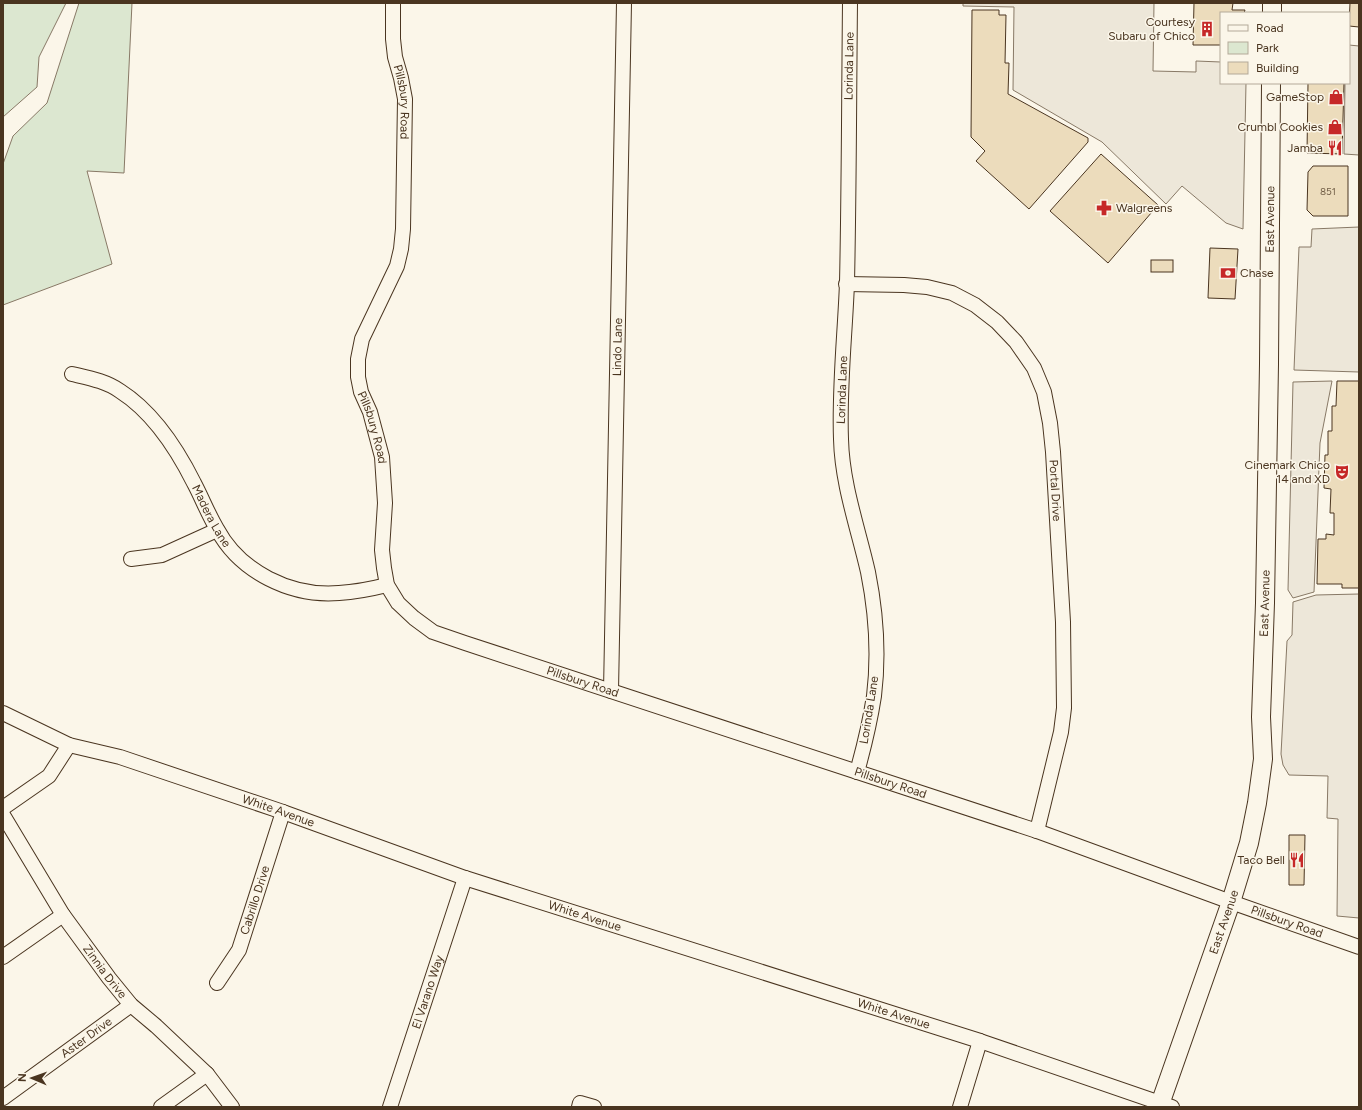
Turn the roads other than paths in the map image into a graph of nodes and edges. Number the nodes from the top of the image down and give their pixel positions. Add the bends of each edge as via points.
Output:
1 (393, 3) edge
2 (624, 3) edge
3 (850, 3) edge
4 (1271, 84) edge
5 (846, 284) junction
6 (72, 374) dead end
7 (217, 530) junction
8 (131, 558) dead end
9 (387, 585) junction
10 (611, 691) junction
11 (3, 713) edge
12 (69, 745) junction
13 (857, 772) junction
14 (3, 808) edge
15 (283, 812) junction
16 (3, 815) edge
17 (1037, 831) junction
18 (466, 878) junction
19 (1231, 902) junction
20 (63, 915) junction
21 (1359, 946) edge
22 (3, 957) edge
23 (217, 983) dead end
24 (131, 1005) junction
25 (980, 1041) junction
26 (207, 1074) junction
27 (3, 1098) edge
28 (1164, 1106) edge
29 (161, 1107) edge
30 (232, 1107) edge
31 (390, 1107) edge
32 (579, 1107) edge
33 (594, 1107) edge
34 (960, 1107) edge

1 - 9 street, Pillsbury Road via 395,57 405,99 403,236 397,266 362,339 358,365 361,392 370,412 382,457 385,503 382,550
2 - 10 street, Lindo Lane
3 - 5 street, Lorinda Lane
4 - 19 main road, East Avenue via 1269,364 1261,717 1263,760 1249,844
5 - 13 street, Lorinda Lane via 841,407 843,470 868,572 876,634 874,696
5 - 17 street, Portal Drive via 927,287 952,293 975,305 997,322 1016,342 1034,368 1044,392 1054,460 1063,622 1064,708 1061,732
6 - 7 street, Madera Lane via 97,380 120,391 139,406 184,464
7 - 8 street via 162,555
7 - 9 street, Madera Lane via 231,549 248,565 268,579 292,588 338,594
9 - 10 street, Pillsbury Road via 398,603 433,632
10 - 13 street, Pillsbury Road
11 - 12 street, White Avenue
12 - 14 street via 50,776
12 - 15 street, White Avenue via 120,757
13 - 17 street, Pillsbury Road
15 - 18 street, White Avenue
15 - 23 street, Cabrillo Drive via 238,950
16 - 20 street, Zinnia Drive
17 - 19 street, Pillsbury Road
18 - 25 street, White Avenue
18 - 31 street, El Varano Way
19 - 21 street, Pillsbury Road
19 - 28 main road, East Avenue
20 - 22 street
20 - 24 street, Zinnia Drive via 108,978
24 - 26 street, Zinnia Drive
24 - 27 street, Aster Drive
25 - 28 street, White Avenue
25 - 34 street
26 - 29 street
26 - 30 street, Zinnia Drive
32 - 33 street via 580,1102

